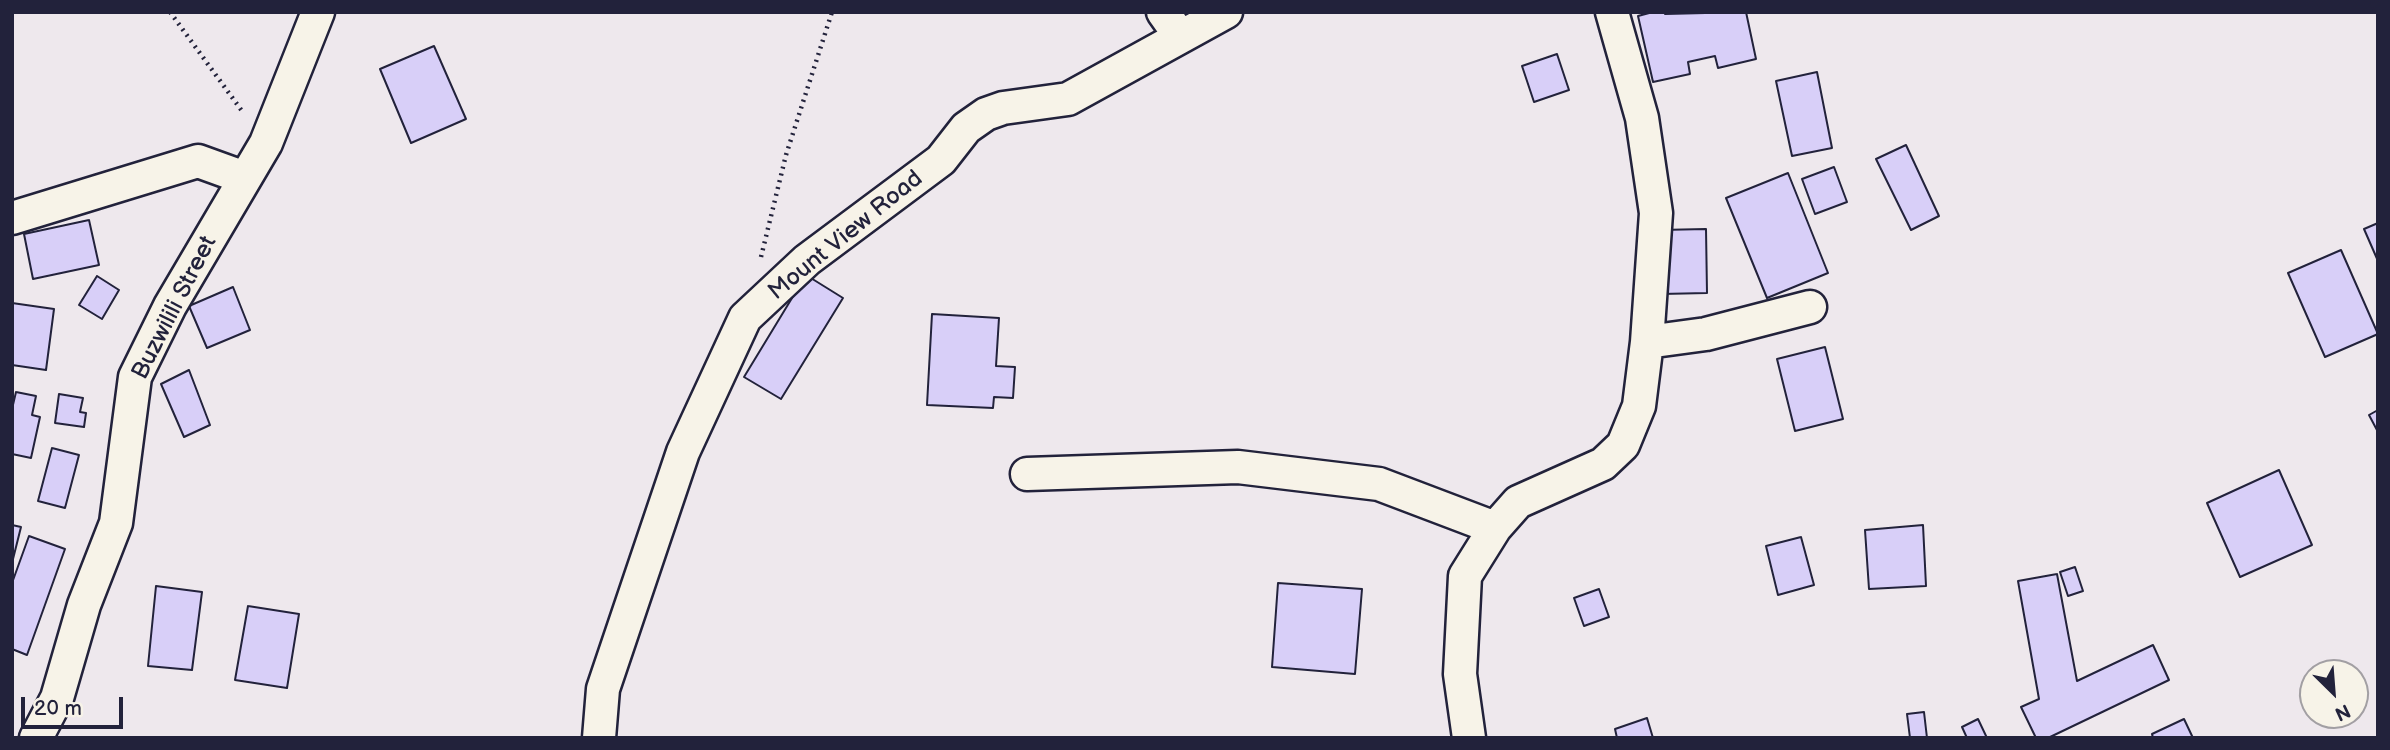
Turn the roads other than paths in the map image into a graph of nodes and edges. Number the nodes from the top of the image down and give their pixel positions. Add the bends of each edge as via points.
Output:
1 (318, 12) edge
2 (1226, 12) edge
3 (1612, 12) edge
4 (1171, 24) edge
5 (245, 178) junction
6 (12, 218) edge
7 (1810, 307) dead end
8 (1647, 342) junction
9 (1027, 474) dead end
10 (1495, 528) junction
11 (36, 738) edge
12 (600, 738) edge
13 (1469, 738) edge

1 - 5 street, Buzwilili Street via 265,143
2 - 4 street, Mount View Road
3 - 8 street via 1642,118 1657,213
4 - 12 street, Mount View Road via 1068,99 985,114 966,128 941,160 807,260 745,318 683,452 603,689
5 - 6 street via 198,161
5 - 11 street, Buzwilili Street via 170,306 135,377 116,523 84,605 57,698
7 - 8 street via 1706,334
8 - 10 street via 1639,406 1623,445 1603,464 1518,502
9 - 10 street via 1238,467 1379,484
10 - 13 street via 1465,576 1460,674

